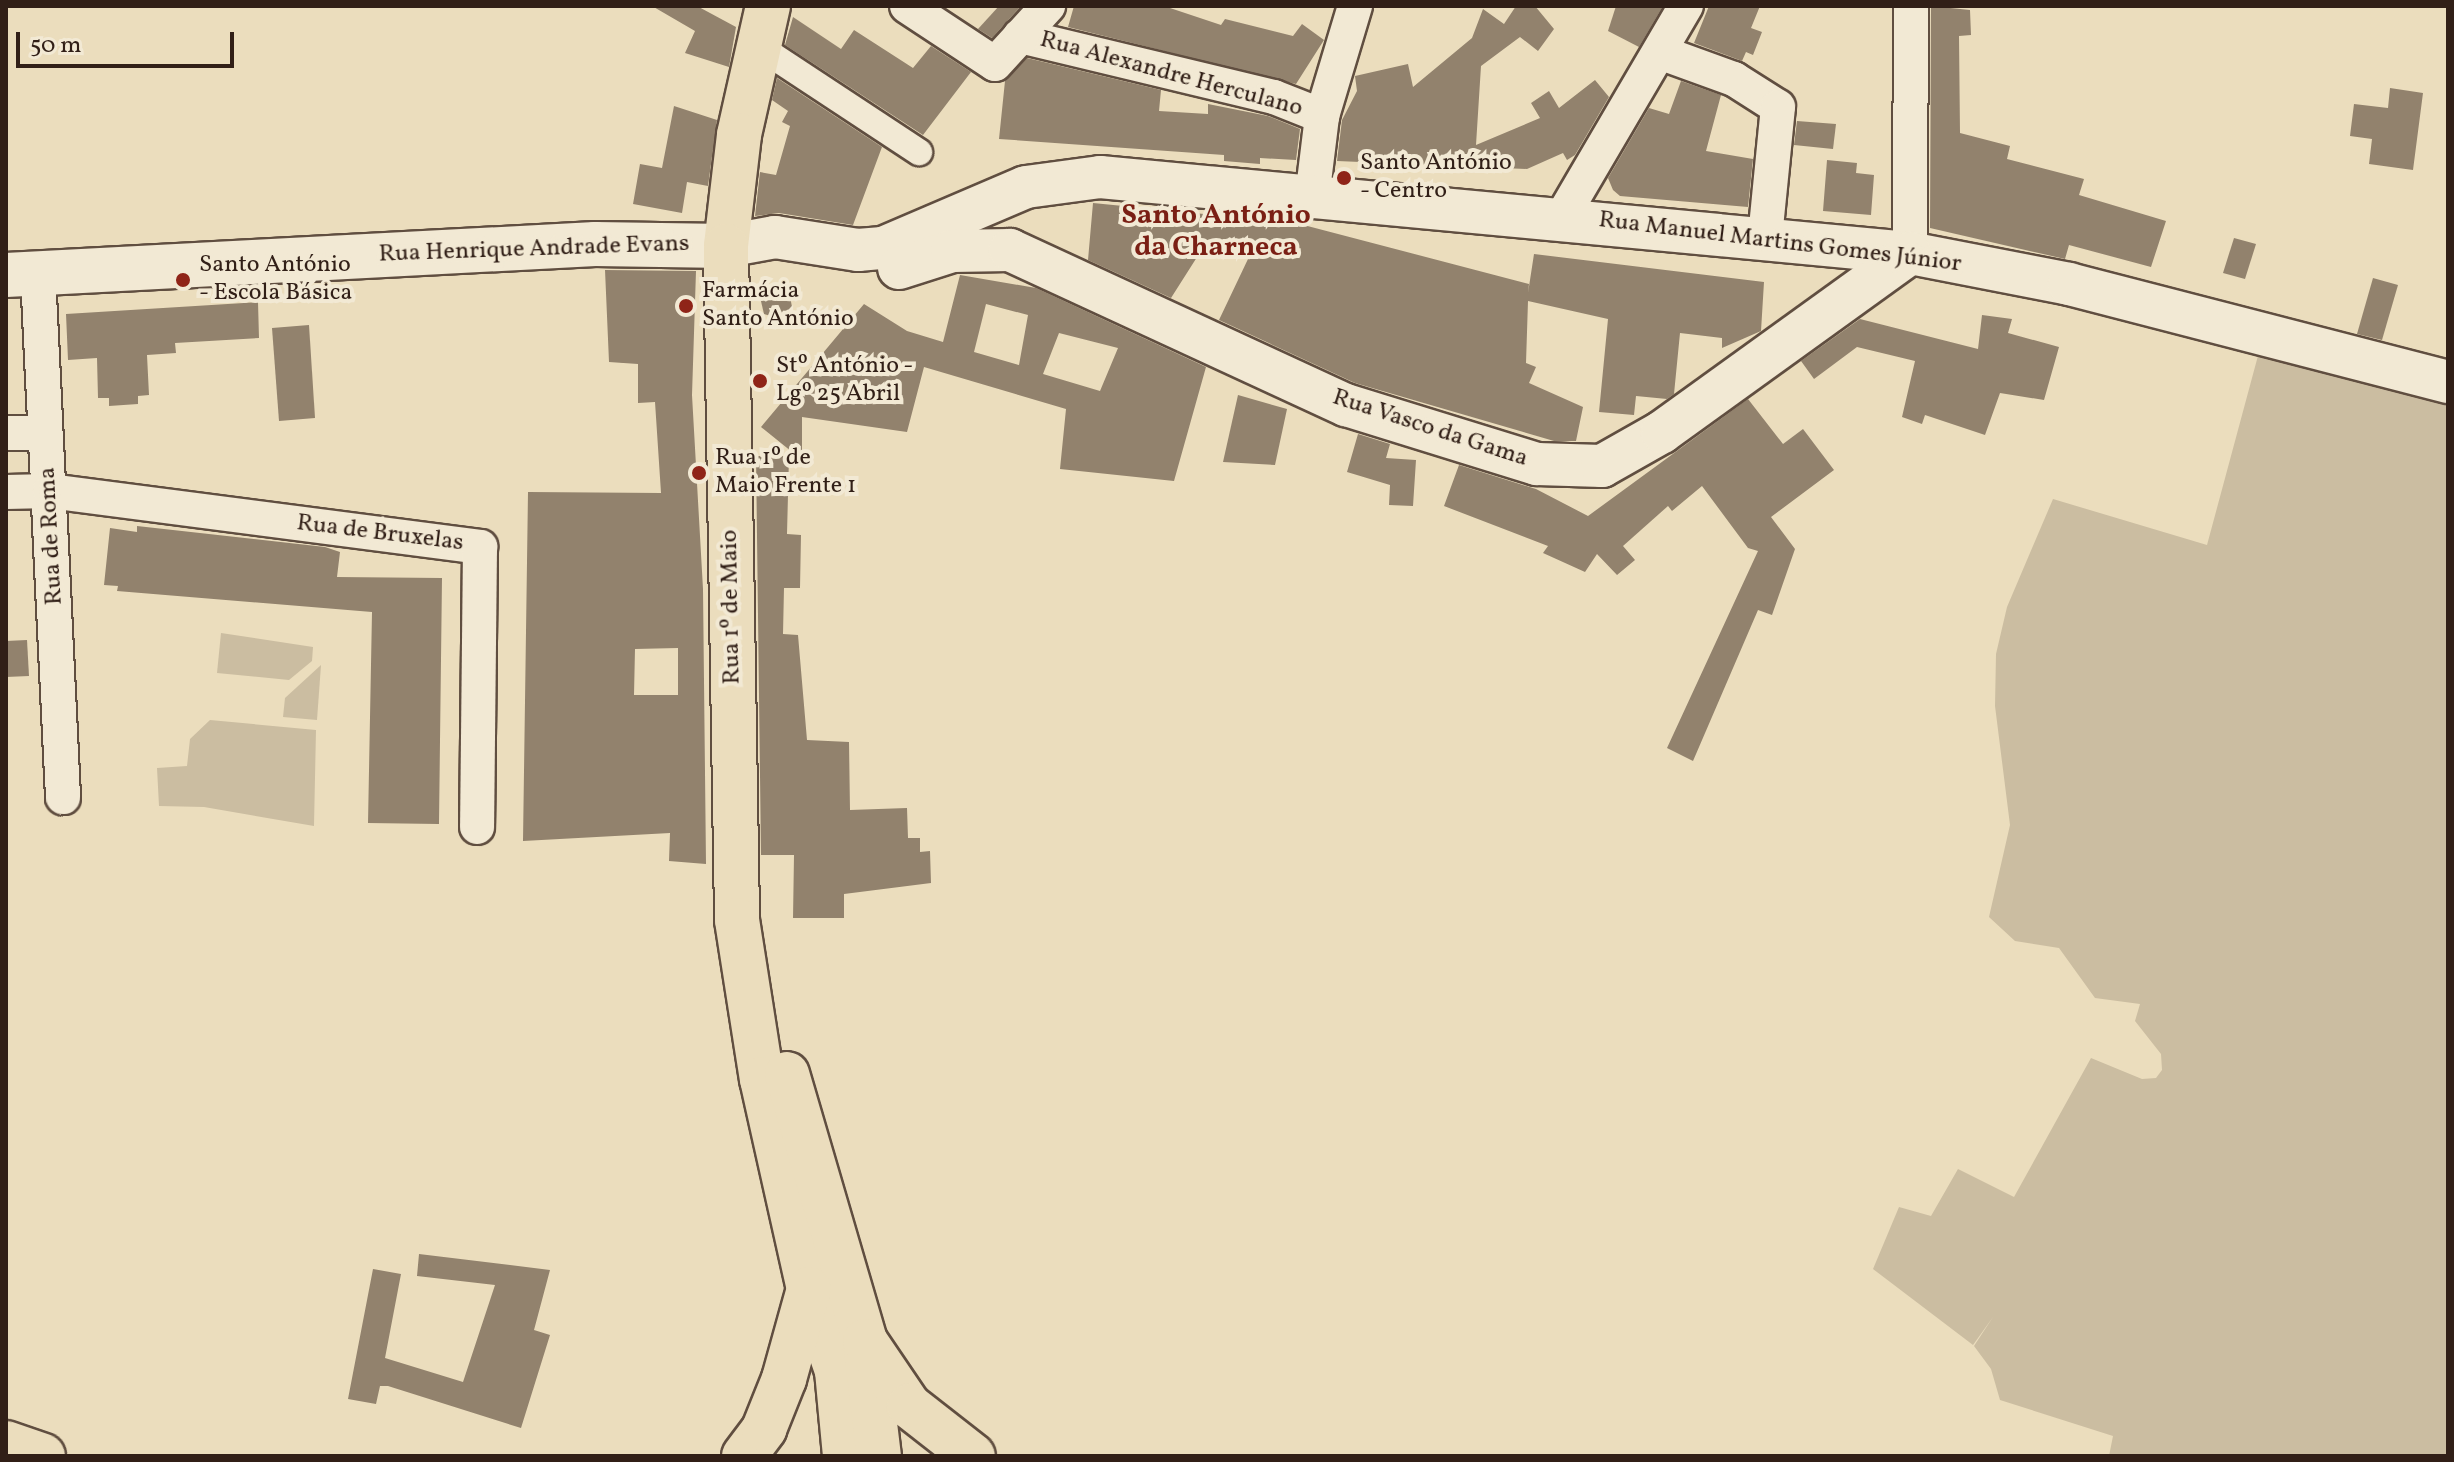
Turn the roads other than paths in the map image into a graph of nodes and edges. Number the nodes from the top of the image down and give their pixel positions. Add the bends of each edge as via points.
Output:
1 (907, 6) edge
2 (1048, 6) edge
3 (1355, 6) edge
4 (1686, 6) edge
5 (1911, 6) edge
6 (759, 19) edge
7 (1020, 36) junction
8 (1662, 53) junction
9 (1322, 116) junction
10 (919, 152) dead end
11 (1010, 194) junction
12 (1312, 198) junction
13 (1562, 217) junction
14 (1765, 238) junction
15 (726, 246) junction
16 (1010, 250) junction
17 (1910, 253) junction
18 (22, 275) edge
19 (2448, 382) edge
20 (6, 433) edge
21 (45, 433) junction
22 (50, 491) junction
23 (6, 492) edge
24 (63, 797) dead end
25 (477, 827) dead end
26 (737, 920) junction
27 (784, 1180) junction
28 (809, 1289) junction
29 (865, 1341) junction
30 (872, 1400) junction
31 (6, 1443) edge
32 (43, 1456) edge
33 (744, 1456) edge
34 (845, 1456) edge
35 (879, 1456) edge
36 (973, 1456) edge

1 - 7 street, Rua Alexandre Herculano via 995,64
2 - 7 street, Rua Alexandre Herculano
3 - 9 street
4 - 8 street
5 - 17 street
6 - 10 street
6 - 15 main road, Rua 1º de Maio
7 - 9 street, Rua Alexandre Herculano via 1274,97
8 - 13 street
8 - 14 street via 1734,79 1778,107
9 - 12 street
11 - 12 street, Rua Manuel Martins Gomes Júnior via 1065,177 1100,177
11 - 15 street, Rua Manuel Martins Gomes Júnior via 883,248 775,237
11 - 16 street via 996,226
12 - 13 street, Rua Manuel Martins Gomes Júnior
13 - 14 street, Rua Manuel Martins Gomes Júnior
14 - 17 street, Rua Manuel Martins Gomes Júnior
15 - 16 street via 771,262 855,274 881,273 952,251
15 - 18 main road, Rua Henrique Andrade Evans via 595,244
15 - 26 main road, Rua 1º de Maio
16 - 17 street, Rua Vasco da Gama via 1346,405 1537,464 1602,466 1662,432
17 - 19 street, Rua Manuel Martins Gomes Júnior via 2069,284
18 - 21 street, Rua de Roma
20 - 21 street
21 - 22 street, Rua de Roma
22 - 23 street
22 - 24 street, Rua de Roma
22 - 25 street, Rua de Bruxelas via 480,547
26 - 27 main road
26 - 29 main road
27 - 28 main road
27 - 30 street via 806,1199
28 - 33 main road via 784,1379 764,1429
28 - 34 main road via 837,1371
29 - 30 main road
29 - 36 main road via 909,1406
30 - 35 main road
31 - 32 main road

